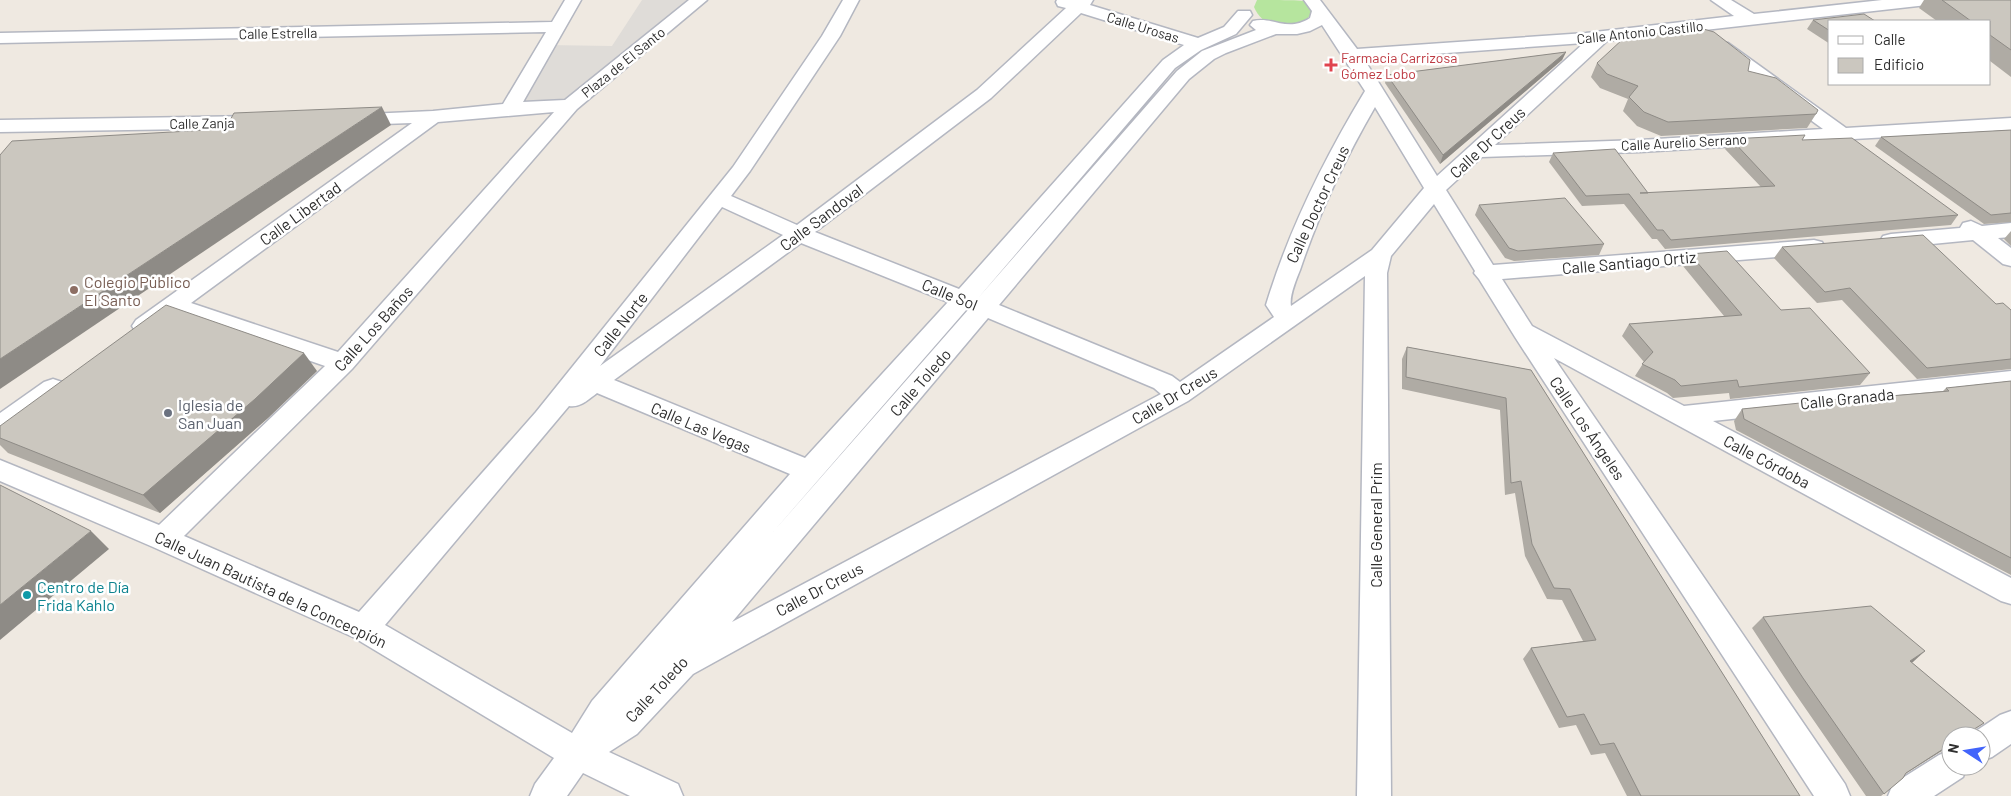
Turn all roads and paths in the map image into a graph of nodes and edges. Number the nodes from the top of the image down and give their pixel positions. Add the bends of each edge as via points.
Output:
1 (572, 0) edge
2 (699, 0) edge
3 (851, 0) edge
4 (1720, 0) edge
5 (1927, 0) edge
6 (1074, 2) edge
7 (1315, 3) edge
8 (1247, 7) edge
9 (1752, 20) junction
10 (1694, 26) junction
11 (556, 27) junction
12 (1283, 30) junction
13 (1602, 36) junction
14 (0, 38) edge
15 (1198, 44) junction
16 (1352, 55) junction
17 (1374, 92) junction
18 (570, 105) junction
19 (510, 109) junction
20 (433, 116) junction
21 (338, 120) edge
22 (281, 121) edge
23 (2011, 124) edge
24 (0, 126) edge
25 (1840, 133) junction
26 (1863, 149) edge
27 (1477, 151) junction
28 (1434, 190) junction
29 (719, 198) junction
30 (1955, 216) edge
31 (2011, 230) edge
32 (1978, 232) junction
33 (799, 234) junction
34 (1869, 242) edge
35 (1830, 246) edge
36 (1380, 255) junction
37 (2011, 259) edge
38 (1485, 273) junction
39 (974, 303) junction
40 (173, 305) junction
41 (1288, 320) junction
42 (1523, 330) junction
43 (126, 338) edge
44 (343, 363) junction
45 (71, 376) edge
46 (2011, 380) edge
47 (594, 382) junction
48 (1179, 395) junction
49 (1683, 415) junction
50 (545, 419) junction
51 (0, 426) edge
52 (0, 470) edge
53 (809, 471) junction
54 (163, 539) junction
55 (2011, 592) edge
56 (364, 628) junction
57 (682, 664) junction
58 (2011, 726) edge
59 (1991, 739) edge
60 (577, 754) junction
61 (1941, 773) edge
62 (547, 796) edge
63 (666, 796) edge
64 (1374, 796) edge
65 (1833, 796) edge
66 (1905, 796) edge

1 - 11 street
2 - 18 street, Plaza de El Santo
3 - 29 street, Calle Norte via 831,36
4 - 9 street
5 - 9 street, Calle Antonio Castillo
6 - 15 street, Calle Urosas
6 - 33 street, Calle Sandoval via 984,94
7 - 12 street, Calle Toledo via 1318,20
7 - 16 street, Calle Los Ángeles
8 - 12 street via 1257,24
8 - 15 street, Calle Toledo via 1239,25 1230,32
9 - 10 street, Calle Antonio Castillo
10 - 13 street, Calle Antonio Castillo
10 - 25 street
11 - 14 street, Calle Estrella
11 - 19 street
12 - 16 street via 1327,41
12 - 39 street, Calle Toledo via 1220,49 1183,75
13 - 16 street, Calle Antonio Castillo
13 - 27 street, Calle Dr Creus
15 - 39 street, Calle Toledo via 1169,64
16 - 17 street, Calle Los Ángeles
17 - 28 street, Calle Los Ángeles
17 - 41 street, Calle Doctor Creus via 1331,172 1287,271 1278,305
18 - 19 street, Plaza de El Santo
18 - 44 street, Calle Los Baños
19 - 20 street
20 - 21 street
20 - 40 street, Calle Libertad
22 - 24 street, Calle Zanja
23 - 25 street, Calle Aurelio Serrano
25 - 26 street
25 - 27 street, Calle Aurelio Serrano via 1640,146
27 - 28 street, Calle Dr Creus
28 - 36 street, Calle Dr Creus
28 - 38 street, Calle Los Ángeles
29 - 33 street, Calle Sol
29 - 50 street, Calle Norte
30 - 32 street
31 - 32 street
32 - 34 street
32 - 37 street
33 - 39 street, Calle Sol
33 - 47 street, Calle Sandoval
35 - 38 street, Calle Santiago Ortiz
36 - 41 street, Calle Dr Creus
36 - 64 street, Calle General Prim via 1376,273 1375,338
38 - 42 street, Calle Los Ángeles
39 - 48 street, Calle Sol via 1163,382
39 - 53 street, Calle Toledo
39 - 57 street, Calle Toledo
40 - 43 street, Calle Libertad
40 - 44 street
41 - 48 street, Calle Dr Creus
42 - 49 street, Calle Córdoba
42 - 65 street, Calle Los Ángeles
44 - 54 street, Calle Los Baños
45 - 51 street
46 - 49 street, Calle Granada
47 - 50 street, Calle Sandoval
47 - 53 street, Calle Las Vegas
48 - 57 street, Calle Dr Creus
49 - 55 street, Calle Córdoba
50 - 56 street, Calle Norte
52 - 54 street, Calle Juan Bautista de la Concecpión
53 - 60 street, Calle Toledo via 603,711
54 - 56 street, Calle Juan Bautista de la Concecpión
56 - 60 street, Calle Juan Bautista de la Concecpión
57 - 60 street, Calle Toledo via 626,723
58 - 59 street
60 - 62 street, Calle Toledo
60 - 63 street, Calle Juan Bautista de la Concecpión
61 - 66 street

